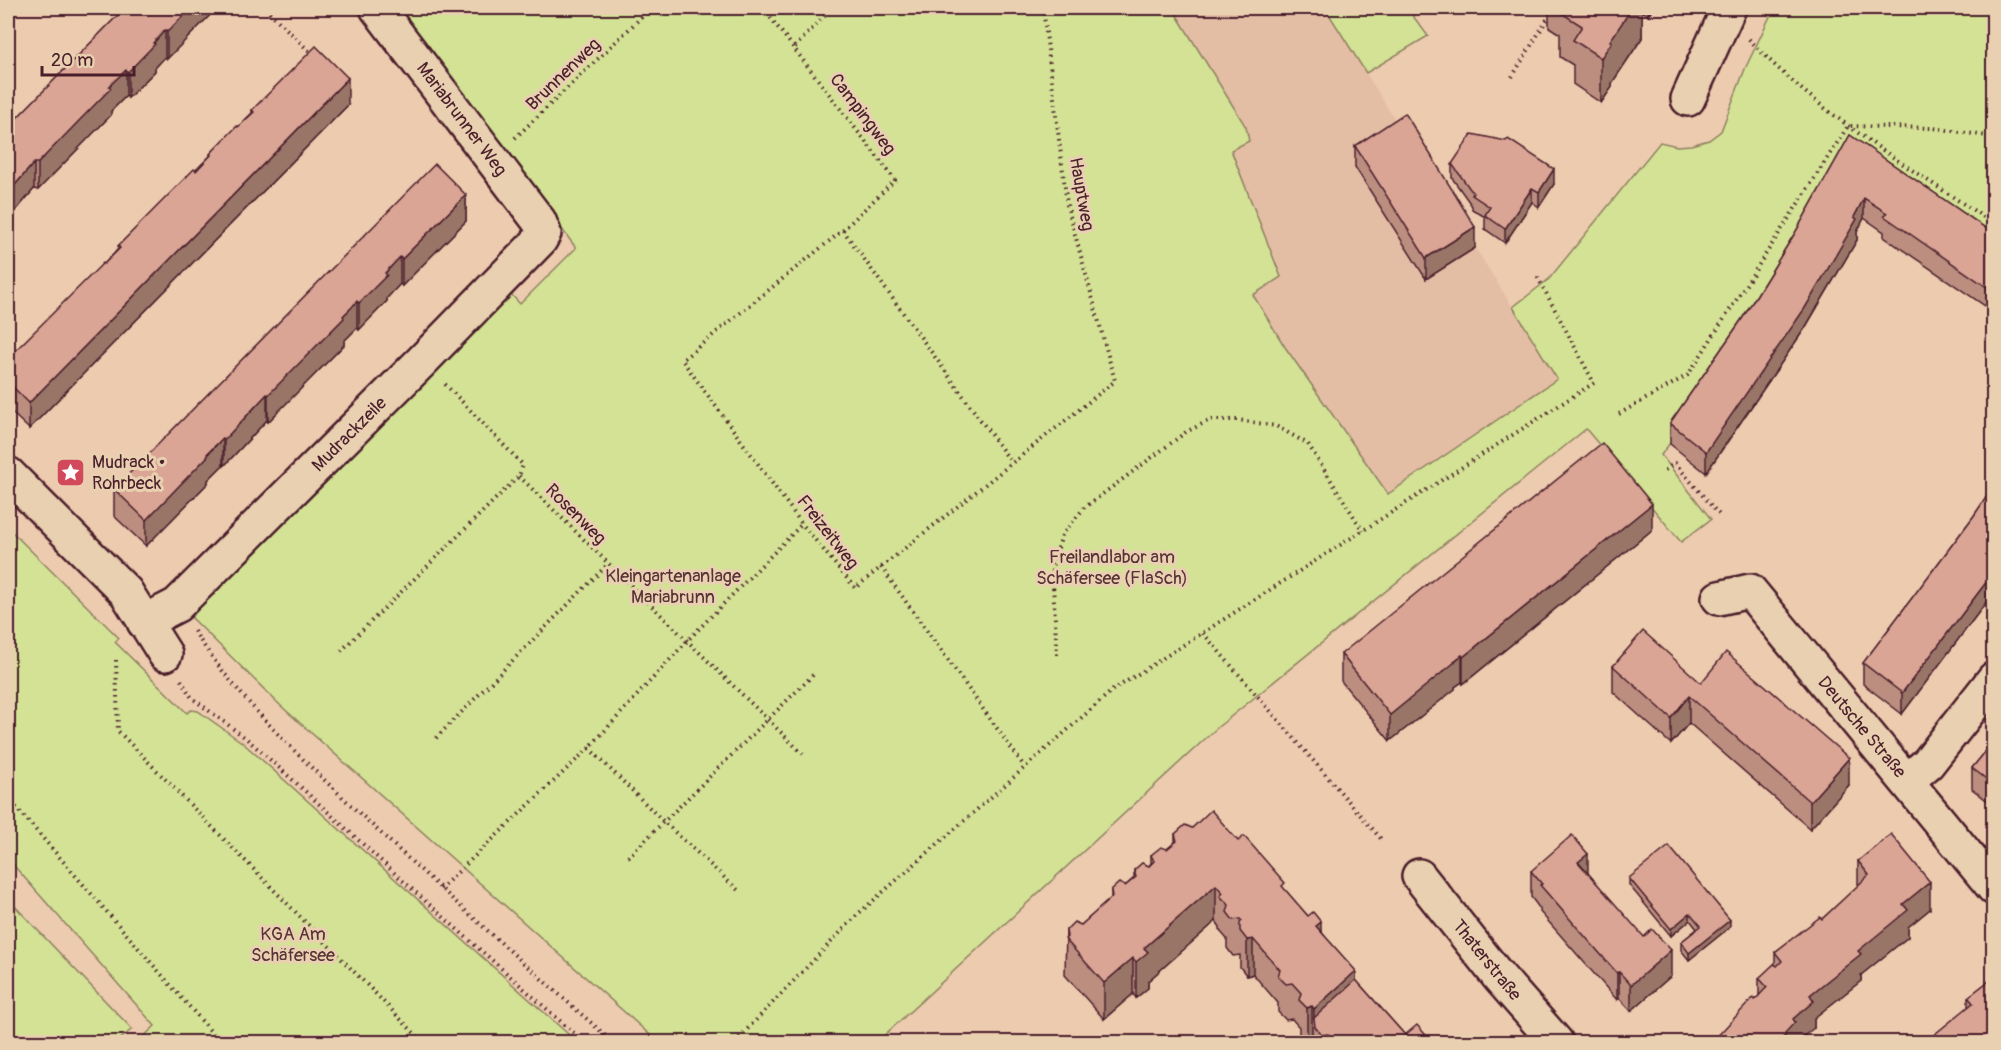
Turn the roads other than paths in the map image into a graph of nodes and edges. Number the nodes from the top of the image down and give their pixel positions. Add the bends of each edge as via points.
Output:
1 (377, 8) edge
2 (1729, 8) edge
3 (1688, 99) dead end
4 (544, 232) joint
5 (8, 474) edge
6 (1719, 598) dead end
7 (144, 622) junction
8 (165, 654) road end
9 (1994, 679) edge
10 (1907, 781) junction
11 (1419, 876) dead end
12 (1994, 888) edge
13 (1556, 1042) edge

1 - 4 street, Mariabrunner Weg
2 - 3 street
4 - 7 street, Mudrackzeile via 535,246 421,362 177,605
5 - 7 street via 126,592
6 - 10 street, Deutsche Straße via 1750,591
7 - 8 street
9 - 10 street via 1928,763
10 - 12 street, Deutsche Straße
11 - 13 street, Thaterstraße

